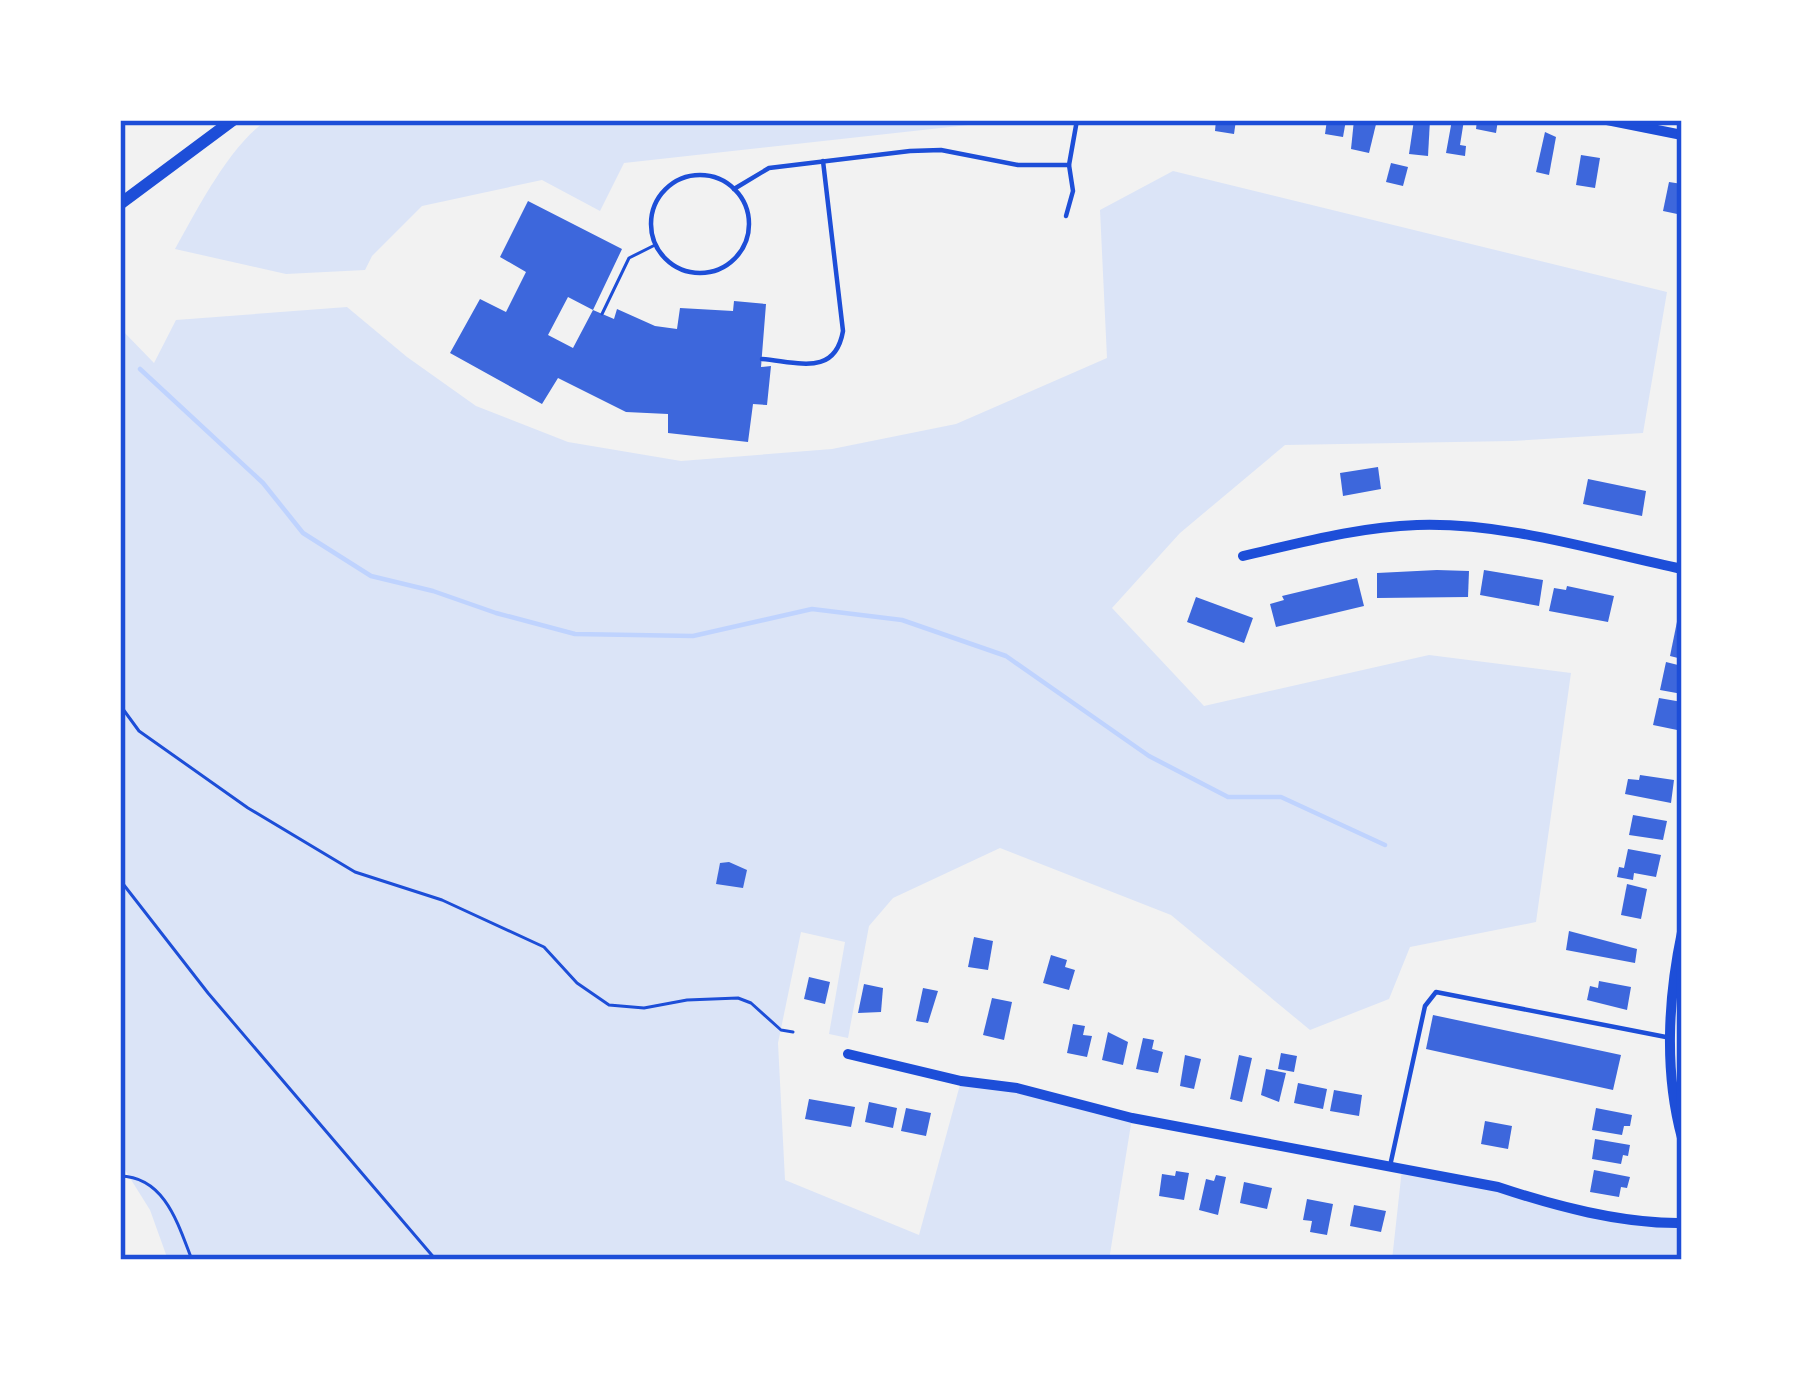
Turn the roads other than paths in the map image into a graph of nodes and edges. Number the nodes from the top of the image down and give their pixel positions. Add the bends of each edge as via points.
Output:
1 (233, 120) edge
2 (1077, 120) edge
3 (1607, 120) edge
4 (1628, 122) edge
5 (1682, 135) edge
6 (823, 161) junction
7 (1069, 164) junction
8 (734, 189) junction
9 (120, 204) edge
10 (1066, 216) dead end
11 (761, 359) dead end
12 (1243, 556) dead end
13 (1682, 569) edge
14 (1682, 932) edge
15 (1671, 1038) junction
16 (848, 1054) dead end
17 (1682, 1138) edge
18 (1390, 1166) junction
19 (1682, 1223) edge

1 - 9 street
2 - 7 lane
3 - 4 street
4 - 5 street
6 - 7 lane via 941,150 1018,165
6 - 8 lane via 769,168
6 - 11 lane via 840,349 819,363
7 - 10 lane
8 - 8 lane via 704,175 671,184 650,228 676,268 709,273 741,252 749,219
12 - 13 street via 1372,529 1438,526 1503,531
14 - 15 street
15 - 17 street
15 - 18 lane via 1436,992 1425,1006
16 - 18 street
18 - 19 street

